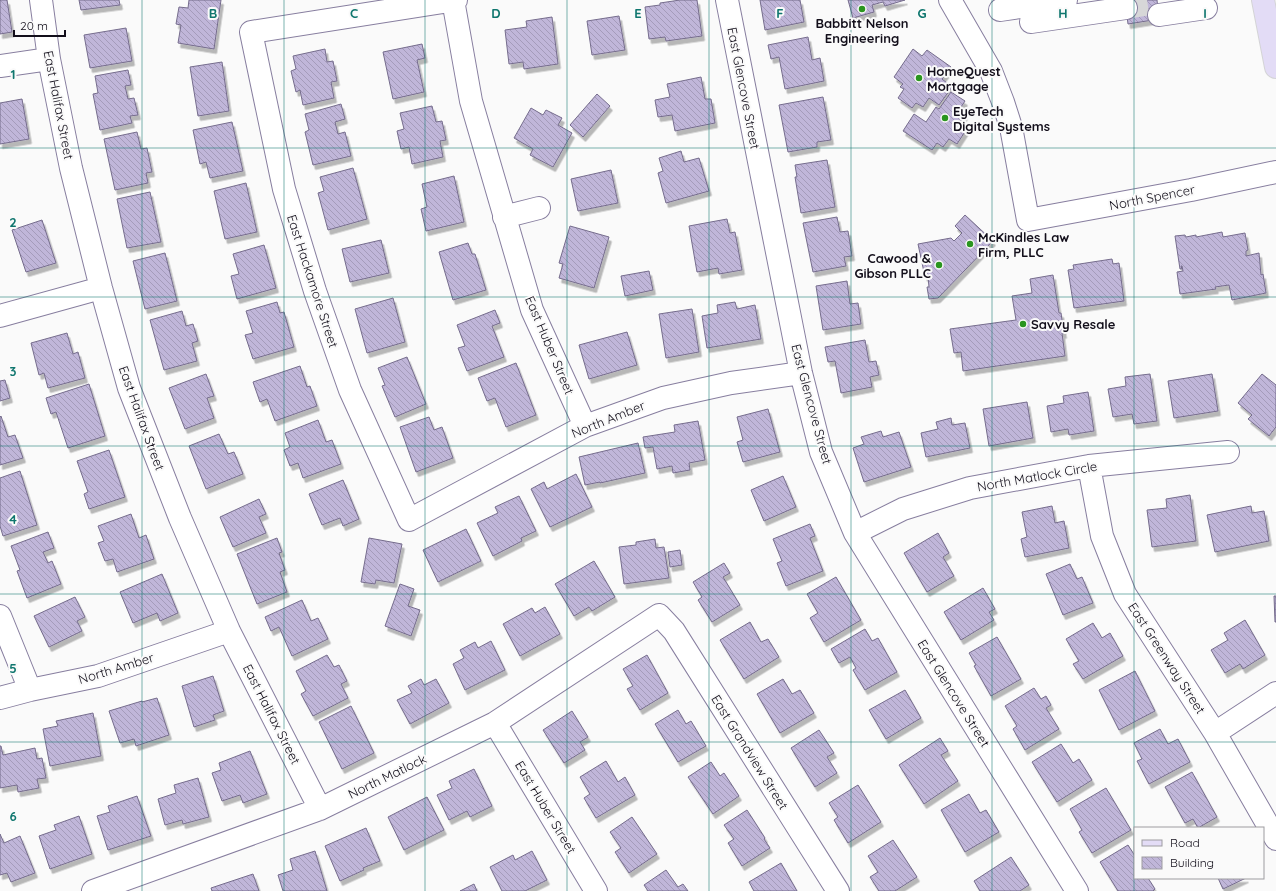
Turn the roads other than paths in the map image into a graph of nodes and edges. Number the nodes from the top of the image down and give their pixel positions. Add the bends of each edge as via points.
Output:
1 (41, 0) edge
2 (455, 0) edge
3 (727, 0) edge
4 (950, 0) edge
5 (1066, 0) edge
6 (1263, 0) edge
7 (1164, 6) edge
8 (1206, 8) dead end
9 (1124, 9) tunnel mouth
10 (1000, 10) dead end
11 (1032, 23) dead end
12 (49, 59) junction
13 (0, 66) edge
14 (1276, 67) edge
15 (1276, 172) edge
16 (539, 208) dead end
17 (504, 217) junction
18 (101, 288) junction
19 (0, 316) edge
20 (801, 373) junction
21 (585, 426) junction
22 (1228, 452) dead end
23 (1089, 466) junction
24 (409, 520) joint
25 (855, 533) junction
26 (659, 615) joint
27 (0, 616) edge
28 (229, 631) junction
29 (30, 690) junction
30 (1276, 693) edge
31 (0, 698) edge
32 (496, 723) junction
33 (1215, 733) junction
34 (320, 809) junction
35 (1276, 838) edge
36 (93, 891) edge
37 (595, 891) edge
38 (838, 891) edge
39 (1077, 891) edge

1 - 12 street, East Halifax Street
2 - 17 street, East Huber Street via 471,101
2 - 24 street, East Hackamore Street via 251,32 284,189 315,291 350,390
3 - 20 street, East Glencove Street
4 - 15 street, North Spencer via 991,71 1003,102 1011,127 1028,220
5 - 10 street
6 - 14 main road
7 - 8 street
9 - 11 street
12 - 13 street
12 - 18 street, East Halifax Street via 71,168
16 - 17 street
17 - 21 street, East Huber Street via 532,310
18 - 19 street
18 - 28 street, East Halifax Street via 129,388 180,518
20 - 21 street, North Amber via 731,383 662,398
20 - 25 street, East Glencove Street via 821,452
21 - 24 street, North Amber
22 - 23 street, North Matlock Circle
23 - 25 street, North Matlock Circle via 970,488 903,509
23 - 33 street, East Greenway Street via 1102,536 1125,594
25 - 39 street, East Glencove Street
26 - 32 street, North Matlock
26 - 38 street, East Grandview Street via 674,631
27 - 29 street
28 - 29 street, North Amber via 98,676
28 - 34 street, East Halifax Street
29 - 31 street, North Amber
30 - 33 street
32 - 34 street, North Matlock
32 - 37 street, East Huber Street
33 - 35 street, East Greenway Street
34 - 36 street, North Matlock

